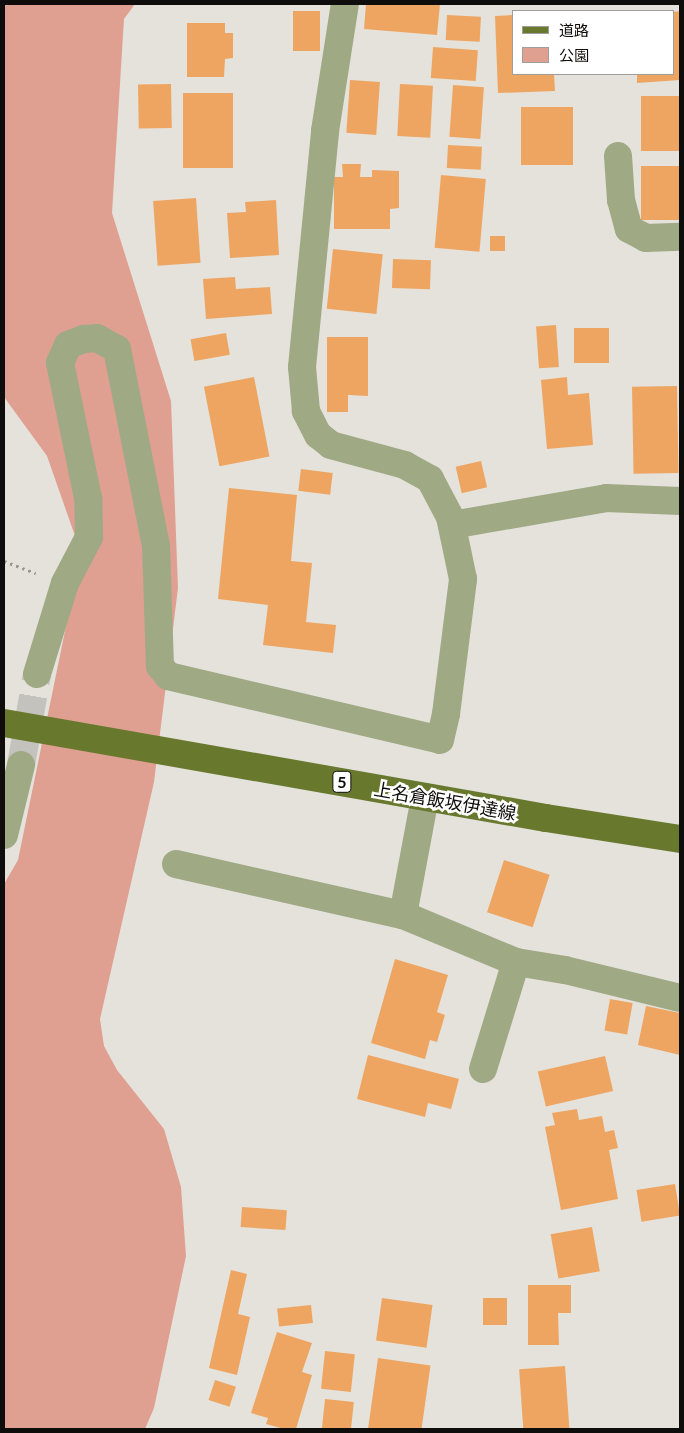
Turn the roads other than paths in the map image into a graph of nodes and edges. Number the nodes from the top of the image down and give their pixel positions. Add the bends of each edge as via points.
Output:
1 (345, 4) edge
2 (618, 156) dead end
3 (680, 237) edge
4 (680, 501) edge
5 (452, 525) junction
6 (38, 674) tunnel mouth
7 (4, 723) edge
8 (21, 765) tunnel mouth
9 (425, 797) junction
10 (4, 834) edge
11 (680, 838) edge
12 (176, 864) dead end
13 (403, 915) junction
14 (516, 962) junction
15 (680, 998) edge
16 (484, 1069) dead end

1 - 5 street via 325,130 302,367 306,411 318,435 331,445 405,465 430,479
2 - 3 street via 621,200 628,229 646,238
4 - 5 street via 606,498
5 - 6 street via 463,579 440,740 168,676 160,666 156,546 117,349 97,338 84,339 68,345 60,363 88,498 89,537 64,583
7 - 9 main road, 上名倉飯坂伊達線 / 5
8 - 10 street
9 - 11 main road, 上名倉飯坂伊達線 / 5
9 - 13 street
12 - 13 street
13 - 14 street
14 - 15 street via 565,970
14 - 16 street

